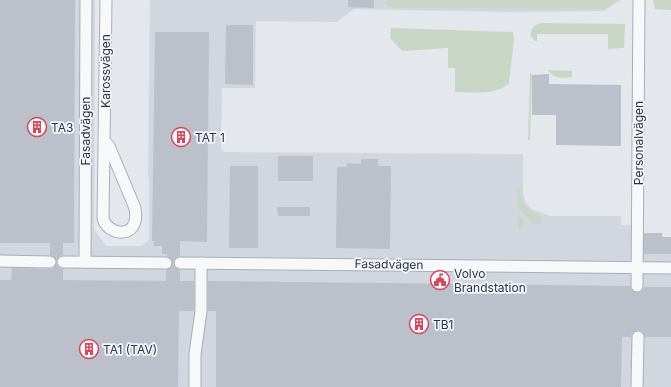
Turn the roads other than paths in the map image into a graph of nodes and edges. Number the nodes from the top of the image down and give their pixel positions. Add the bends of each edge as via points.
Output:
1 (86, 0) edge
2 (106, 0) edge
3 (639, 0) edge
4 (104, 141) junction
5 (0, 261) edge
6 (50, 262) dead end
7 (63, 262) dead end
8 (85, 262) junction
9 (180, 262) dead end
10 (166, 263) dead end
11 (201, 263) junction
12 (637, 268) junction
13 (671, 268) edge
14 (637, 286) dead end
15 (638, 337) dead end
16 (195, 387) edge
17 (637, 387) edge

1 - 8 street, Fasadvägen
2 - 4 street, Karossvägen
3 - 12 street, Personalvägen
4 - 4 street, Karossvägen via 104,224 116,231 131,230 137,217 135,208 109,146
5 - 6 street
7 - 8 street
8 - 10 street
9 - 11 street, Fasadvägen
11 - 12 street, Fasadvägen
11 - 16 street
12 - 13 street, Fasadvägen
12 - 14 street, Personalvägen
15 - 17 street

